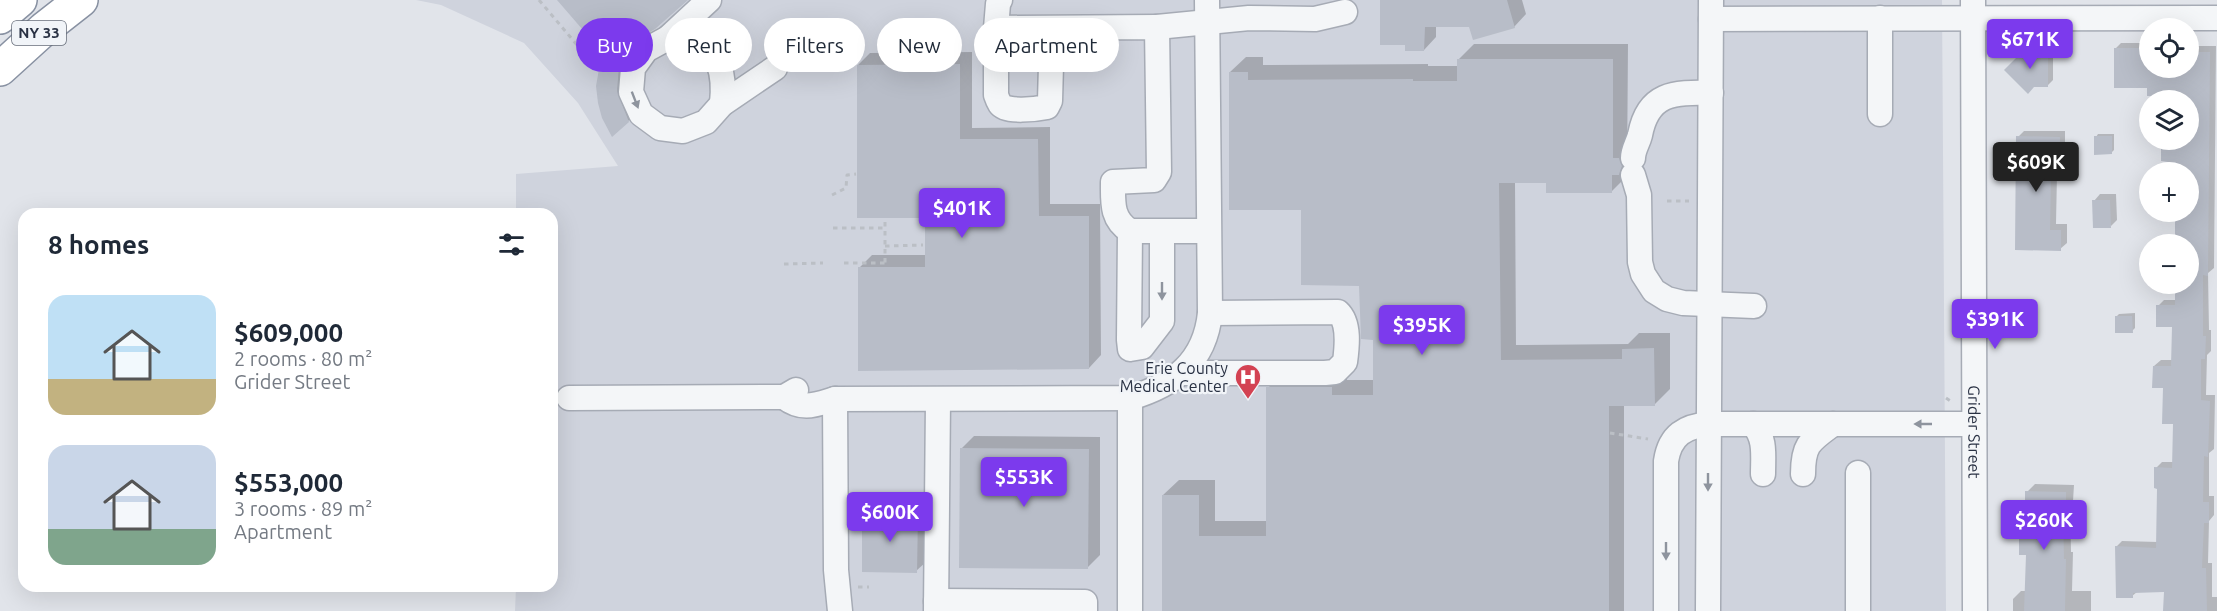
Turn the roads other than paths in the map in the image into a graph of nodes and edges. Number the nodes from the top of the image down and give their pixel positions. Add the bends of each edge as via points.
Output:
1 (20, 0) edge
2 (81, 0) edge
3 (709, 0) edge
4 (997, 1) edge
5 (1974, 8) edge
6 (1711, 9) edge
7 (1803, 9) edge
8 (1207, 10) edge
9 (1345, 12) dead end
10 (0, 17) edge
11 (690, 18) edge
12 (996, 18) edge
13 (1874, 18) junction
14 (2217, 18) edge
15 (1119, 27) edge
16 (1157, 27) junction
17 (665, 40) edge
18 (0, 69) edge
19 (722, 72) edge
20 (769, 72) edge
21 (996, 72) edge
22 (1051, 72) edge
23 (1711, 93) junction
24 (722, 104) junction
25 (1880, 104) dead end
26 (1130, 231) junction
27 (1208, 231) junction
28 (1162, 232) junction
29 (1710, 304) junction
30 (1754, 306) dead end
31 (1210, 313) junction
32 (1182, 373) junction
33 (569, 399) dead end
34 (835, 399) junction
35 (1130, 399) junction
36 (938, 400) junction
37 (1710, 424) junction
38 (1753, 424) junction
39 (1833, 424) junction
40 (1974, 424) junction
41 (1858, 473) dead end
42 (1763, 474) dead end
43 (1803, 474) dead end
44 (936, 606) edge
45 (840, 611) edge
46 (1085, 611) edge
47 (1130, 611) edge
48 (1666, 611) edge
49 (1708, 611) edge
50 (1858, 611) edge
51 (1975, 611) edge

1 - 10 highway, NY 33
2 - 18 highway, NY 33
3 - 11 street
4 - 12 street
5 - 13 street
5 - 14 street
5 - 40 street, Grider Street
6 - 7 street
6 - 23 street
7 - 13 street
8 - 9 street via 1249,18 1316,19
8 - 16 street
8 - 27 street
13 - 25 street via 1868,61
15 - 16 street
16 - 26 street via 1159,172 1154,180 1113,182 1113,210
17 -> 24 street via 646,50 633,68 631,92 640,114 660,128 683,131 706,122
19 - 24 street
20 - 24 street
21 - 22 street via 996,95 1006,109 1047,107
23 - 29 street
23 - 29 street via 1684,92 1660,100 1646,114 1636,166 1640,261 1646,280 1667,299
26 - 28 street
28 -> 26 street via 1162,321 1142,347 1130,349
27 - 28 street
27 - 31 street
29 - 30 street
29 - 37 street
31 - 32 street via 1206,336
31 - 32 street via 1338,312 1346,325 1345,362 1335,372 1325,373
32 - 35 street
33 - 34 street via 784,397 795,406 814,406
34 - 36 street
34 - 45 street via 836,570
35 - 36 street
35 - 47 street
36 - 44 street
37 - 38 street
37 -> 48 street via 1681,431 1668,450
37 -> 49 street
38 - 39 street
38 - 42 street via 1762,440
40 -> 39 street
39 - 43 street via 1808,444 1803,454
40 - 51 street, Grider Street
41 - 50 street
44 - 46 street via 1085,602

